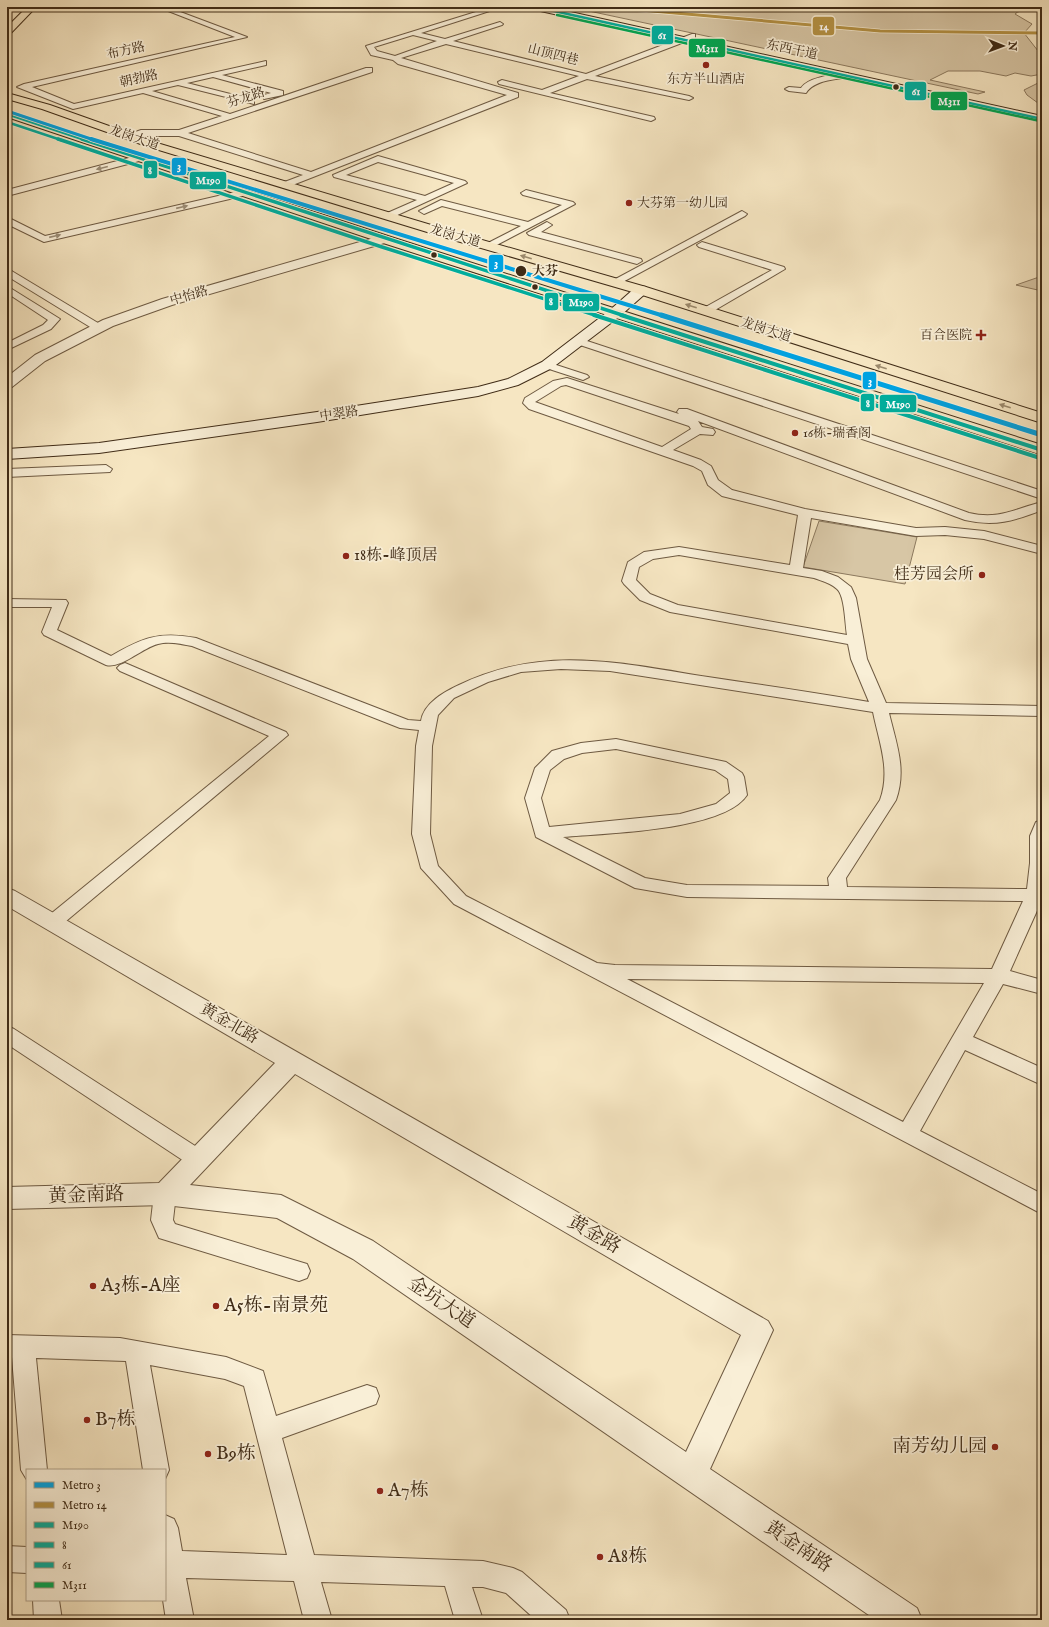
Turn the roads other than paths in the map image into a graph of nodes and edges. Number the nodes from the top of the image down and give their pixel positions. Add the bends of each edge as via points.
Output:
1 (32, 7) edge
2 (161, 7) edge
3 (499, 7) edge
4 (536, 7) edge
5 (559, 7) edge
6 (500, 24) dead end
7 (7, 32) edge
8 (412, 33) junction
9 (688, 38) junction
10 (445, 41) junction
11 (396, 58) junction
12 (413, 60) dead end
13 (263, 63) dead end
14 (817, 69) junction
15 (370, 70) dead end
16 (212, 74) junction
17 (845, 75) junction
18 (586, 76) junction
19 (177, 83) junction
20 (13, 89) edge
21 (144, 91) junction
22 (542, 93) junction
23 (689, 98) dead end
24 (251, 102) junction
25 (219, 113) junction
26 (1042, 113) edge
27 (7, 114) edge
28 (230, 116) junction
29 (651, 119) dead end
30 (1042, 119) edge
31 (180, 133) junction
32 (128, 136) junction
33 (140, 158) junction
34 (312, 175) junction
35 (285, 185) junction
36 (7, 193) edge
37 (244, 193) junction
38 (526, 193) dead end
39 (424, 199) junction
40 (742, 214) dead end
41 (388, 216) junction
42 (7, 220) edge
43 (404, 221) junction
44 (553, 222) dead end
45 (529, 225) junction
46 (384, 239) junction
47 (702, 245) dead end
48 (489, 246) junction
49 (609, 254) junction
50 (637, 261) dead end
51 (10, 273) dead end
52 (619, 273) junction
53 (641, 290) junction
54 (10, 293) edge
55 (706, 311) junction
56 (615, 313) junction
57 (99, 328) junction
58 (578, 341) junction
59 (7, 347) edge
60 (547, 365) junction
61 (7, 384) edge
62 (1042, 418) edge
63 (698, 430) junction
64 (786, 449) junction
65 (1042, 450) edge
66 (663, 451) junction
67 (7, 454) edge
68 (106, 469) dead end
69 (7, 473) edge
70 (1042, 495) edge
71 (1042, 506) edge
72 (805, 513) junction
73 (1042, 550) edge
74 (796, 570) junction
75 (7, 603) edge
76 (855, 641) junction
77 (126, 668) dead end
78 (880, 708) junction
79 (1042, 711) edge
80 (428, 726) junction
81 (1042, 826) edge
82 (542, 833) junction
83 (838, 892) junction
84 (7, 896) edge
85 (1038, 897) edge
86 (53, 922) junction
87 (590, 969) junction
88 (998, 976) junction
89 (1042, 987) edge
90 (7, 1034) edge
91 (962, 1040) junction
92 (292, 1061) junction
93 (1042, 1078) edge
94 (907, 1134) junction
95 (198, 1159) junction
96 (165, 1194) junction
97 (7, 1198) edge
98 (1042, 1205) edge
99 (299, 1271) dead end
100 (15, 1346) edge
101 (136, 1352) junction
102 (367, 1396) dead end
103 (268, 1431) junction
104 (34, 1469) edge
105 (156, 1469) edge
106 (692, 1474) junction
107 (166, 1540) edge
108 (7, 1559) edge
109 (26, 1560) edge
110 (168, 1564) edge
111 (304, 1569) junction
112 (454, 1573) junction
113 (46, 1601) edge
114 (48, 1620) edge
115 (180, 1620) edge
116 (318, 1620) edge
117 (469, 1620) edge
118 (556, 1620) edge
119 (905, 1620) edge

1 - 7 highway
2 - 20 street, 布方路 via 243,37
3 - 8 street
4 - 9 main road, 东西干道
5 - 9 main road, 东西干道
6 - 10 street
8 - 10 street, 山顶四巷
8 - 11 street via 370,46 374,53
9 - 14 main road, 东西干道
9 - 18 street
9 - 26 main road, 东西干道
10 - 11 street
10 - 18 street, 山顶四巷
11 - 34 street via 400,62 514,95
12 - 22 street
13 - 16 street, 朝勃路
14 - 17 main road, 东西干道
14 - 17 street via 816,73 789,89 803,92 806,86 823,78
15 - 28 street, 芬龙路
16 - 19 street, 朝勃路
16 - 24 street via 280,93
17 - 30 main road, 东西干道
18 - 22 street
18 - 23 street, 山顶四巷
19 - 21 street, 朝勃路
19 - 24 street
20 - 21 street, 朝勃路 via 73,107
20 - 32 highway, 龙岗大道 via 46,107
21 - 25 street
22 - 29 street
24 - 25 street
25 - 28 street
27 - 33 highway, 龙岗大道
28 - 31 street, 芬龙路
31 - 32 street, 芬龙路 via 141,133
31 - 34 street
32 - 35 highway, 龙岗大道
33 -> 36 street
33 - 37 highway, 龙岗大道
34 - 35 street
35 - 41 highway, 龙岗大道
42 -> 37 street via 44,238
37 - 46 highway, 龙岗大道
38 - 45 street via 570,204
39 - 39 street via 462,183 378,159 337,175
39 - 41 street
40 - 52 street
41 - 43 highway, 龙岗大道
43 - 45 street via 441,202
43 - 48 highway, 龙岗大道
44 - 49 street via 532,233
45 - 48 street
46 - 56 highway, 龙岗大道
46 - 57 street, 中怡路 via 167,302
47 - 55 street via 780,269
52 -> 48 highway, 龙岗大道
49 - 50 street
49 - 52 street
51 - 57 street
52 - 53 highway, 龙岗大道
55 -> 53 highway, 龙岗大道
53 - 56 main road, 中翠路
54 - 59 street via 55,319 47,326
62 -> 55 highway, 龙岗大道
56 - 58 main road, 中翠路
56 - 65 highway, 龙岗大道
57 - 61 street, 中怡路 via 40,358
58 - 60 main road, 中翠路
58 - 70 street
60 - 64 street
60 - 67 main road, 中翠路 via 513,382 440,397 99,448
63 - 64 street
63 - 66 street
63 - 66 street via 693,423 567,381 557,383 529,400 533,406
64 - 71 street via 984,521 997,521
66 - 72 street via 697,463 706,469 713,482 727,493
68 - 69 street
72 - 73 street via 916,532 945,531 984,536
72 - 74 street
74 - 76 street via 817,574 844,587 849,598
74 - 76 street via 679,551 650,555 633,565 629,581 645,597 675,609
75 - 80 street via 61,602 49,632 111,662 147,641 161,637 196,642 406,725
76 - 78 street via 859,660
77 - 86 street via 280,735
78 - 79 street
78 - 80 street via 610,666 561,664 520,668 476,682 449,696 430,714
78 - 83 street via 894,771 894,786 888,800 838,878
80 - 87 street via 424,746 421,834 430,868 460,900
81 - 85 street via 1039,836
82 - 82 street via 681,820 722,808 739,795 736,777 720,766 616,744 581,748 558,755 543,768 533,798
82 - 83 street via 641,884 687,891
83 - 85 street
84 - 86 street, 黄金北路
85 - 88 street
86 - 92 street, 黄金北路
87 - 88 street via 615,972
87 - 94 street
88 - 89 street via 1023,980
88 - 91 street
90 - 95 street
91 - 93 street
91 - 94 street
92 - 95 street
92 - 106 street, 黄金路 via 758,1330
94 - 98 street
95 - 96 street
96 - 97 street, 黄金南路
96 - 99 street via 162,1220 167,1231
96 - 106 street, 金坑大道 via 281,1207 363,1250
100 - 101 street via 120,1349
100 - 104 street
101 - 103 street via 226,1368 254,1379
101 - 105 street
102 - 103 street
103 - 111 street
106 - 119 street, 黄金南路
107 - 110 street
108 - 109 street
110 - 111 street
110 - 115 street
111 - 112 street
111 - 116 street
112 - 117 street
112 - 118 street via 483,1574 513,1581
113 - 114 street

